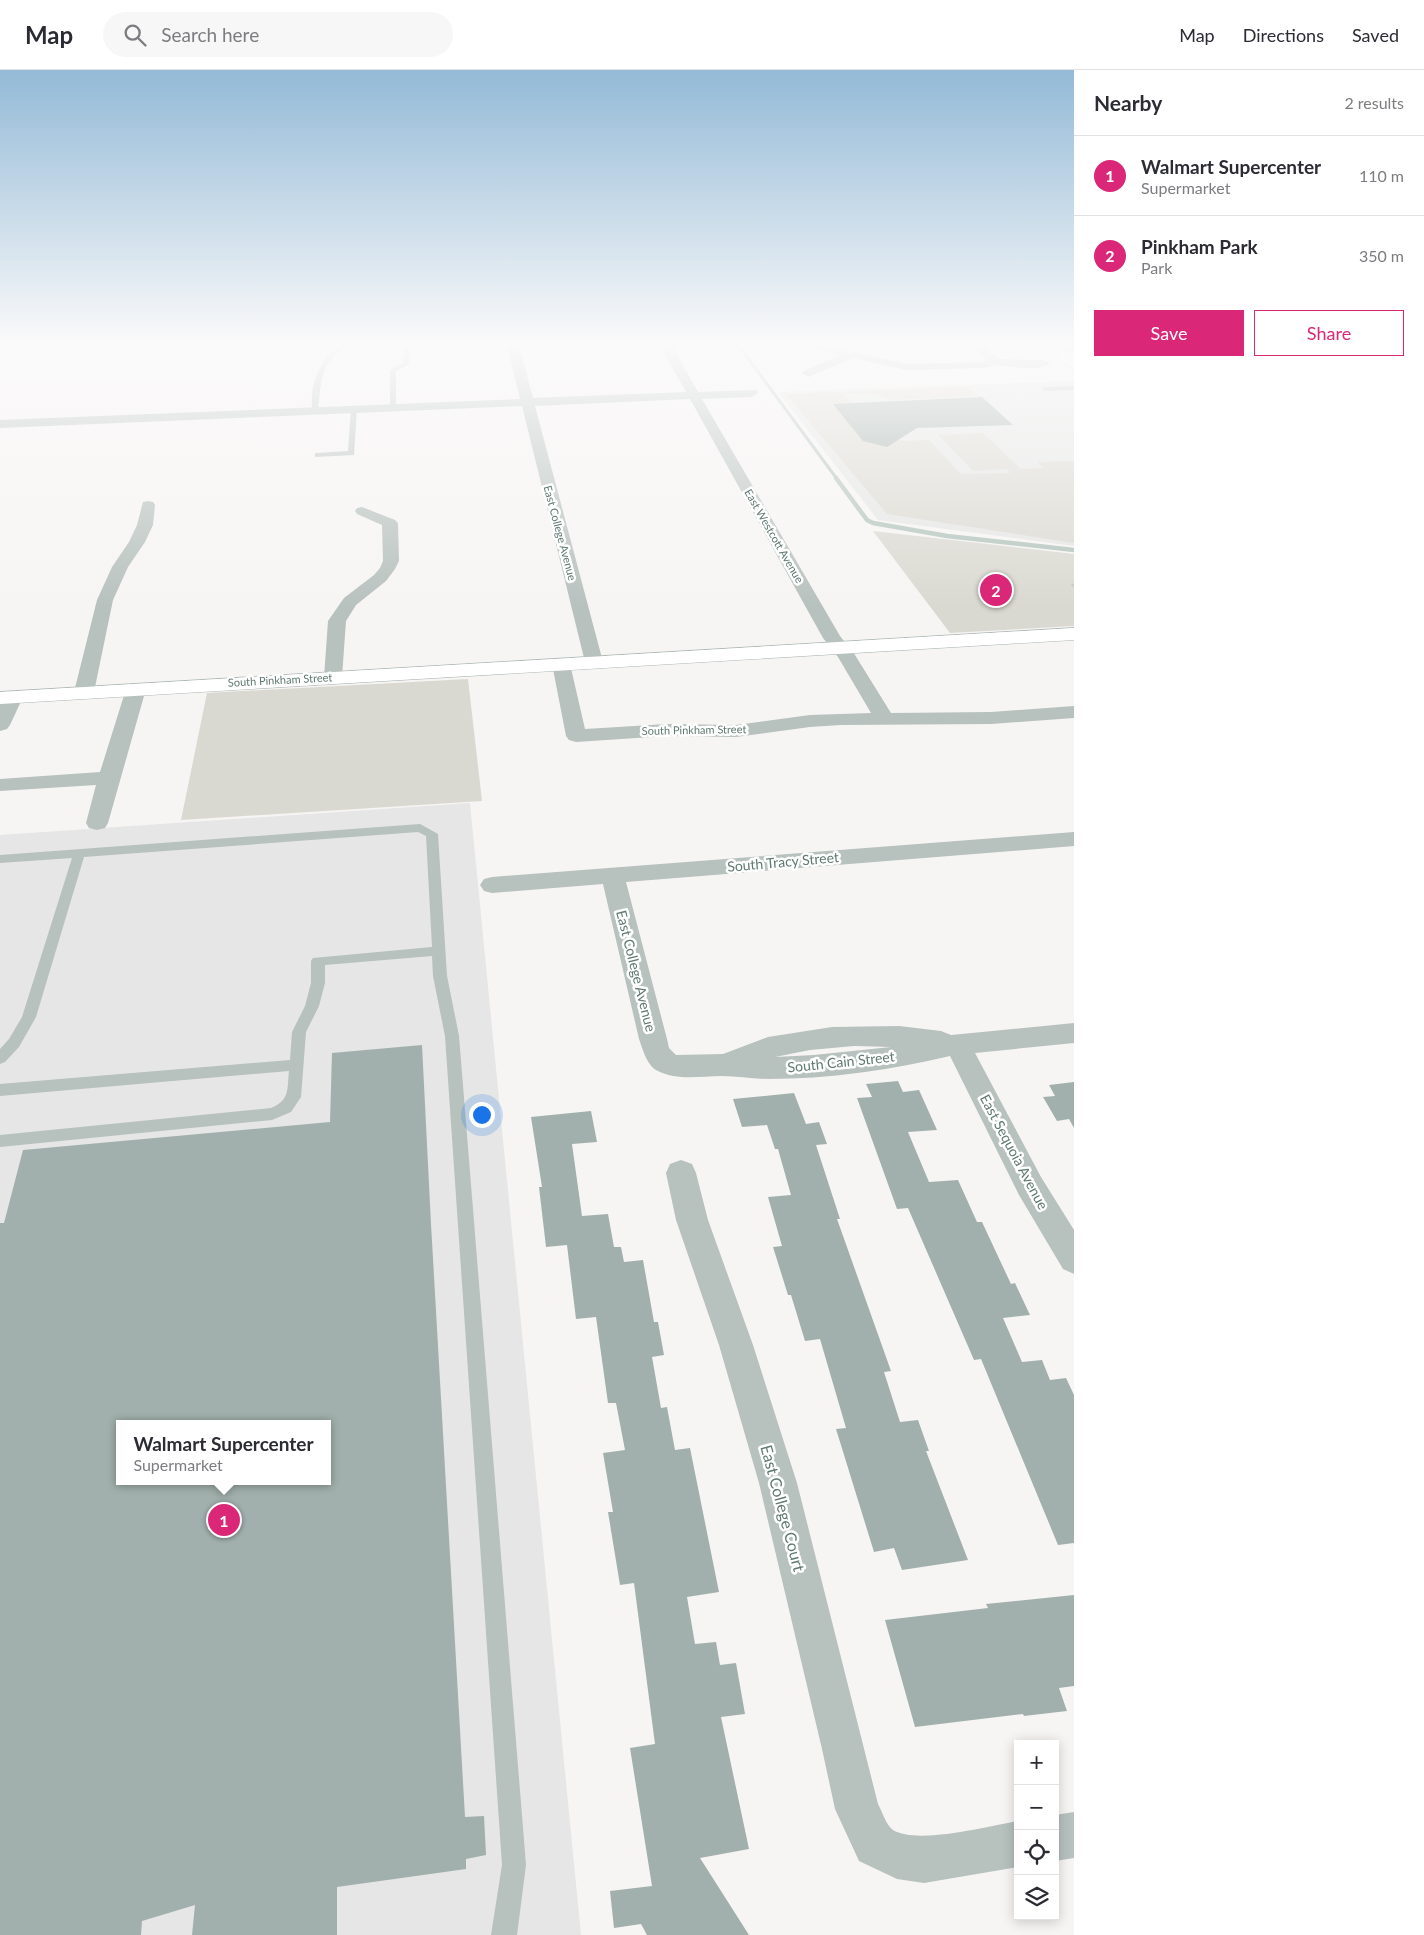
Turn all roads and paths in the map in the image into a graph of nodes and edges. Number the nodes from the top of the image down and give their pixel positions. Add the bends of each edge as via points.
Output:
1 (352, 433) edge
2 (534, 433) edge
3 (714, 433) edge
4 (318, 455) dead end
5 (148, 505) dead end
6 (362, 511) dead end
7 (1074, 634) edge
8 (840, 647) junction
9 (594, 662) junction
10 (561, 664) junction
11 (334, 677) junction
12 (136, 689) junction
13 (84, 692) junction
14 (6, 697) edge
15 (1074, 712) edge
16 (884, 719) junction
17 (0, 725) edge
18 (109, 778) junction
19 (0, 785) edge
20 (98, 823) dead end
21 (1074, 839) edge
22 (78, 853) junction
23 (0, 859) edge
24 (613, 875) junction
25 (492, 885) dead end
26 (438, 951) junction
27 (1074, 1033) edge
28 (957, 1044) junction
29 (0, 1058) edge
30 (666, 1063) joint
31 (296, 1065) junction
32 (0, 1090) edge
33 (0, 1141) edge
34 (682, 1173) dead end
35 (1074, 1259) edge
36 (1074, 1835) edge
37 (1059, 1837) edge
38 (1014, 1845) edge
39 (504, 1935) edge

1 - 4 lane via 351,454
2 - 9 street, East College Avenue
3 - 8 street, East Westcott Avenue
5 - 13 street via 145,525 105,600
6 - 11 street via 390,523 391,561 380,578 350,602 337,622
7 - 8 street, South Pinkham Street
8 - 9 street, South Pinkham Street
8 - 16 street
9 - 10 street, South Pinkham Street
10 - 11 street, South Pinkham Street
10 - 16 street, South Pinkham Street via 576,736 667,730 736,731 810,721
11 - 12 street, South Pinkham Street
12 - 13 street, South Pinkham Street
12 - 18 street
13 - 14 street, South Pinkham Street
14 - 17 street
15 - 16 street, South Pinkham Street via 991,718
18 - 19 street
18 - 20 street
21 - 24 street, South Tracy Street
22 - 23 lane
22 - 26 lane via 420,828 432,834
22 - 29 lane via 29,1017 14,1043
24 - 25 street, South Tracy Street
24 - 30 street, East College Avenue via 653,1039 657,1052
26 - 31 lane via 318,961 318,983 312,1006 299,1032
26 - 39 lane via 452,1036 514,1865
27 - 28 street, South Cain Street
28 - 30 street, South Cain Street via 916,1054 814,1066 679,1067
28 - 35 street, East Sequoia Avenue via 1030,1186
31 - 32 lane
31 - 33 lane via 294,1097 286,1108 272,1114
34 - 38 street, East College Court via 692,1220 736,1345 778,1483 857,1809 875,1845 897,1856 924,1860
36 - 37 street

